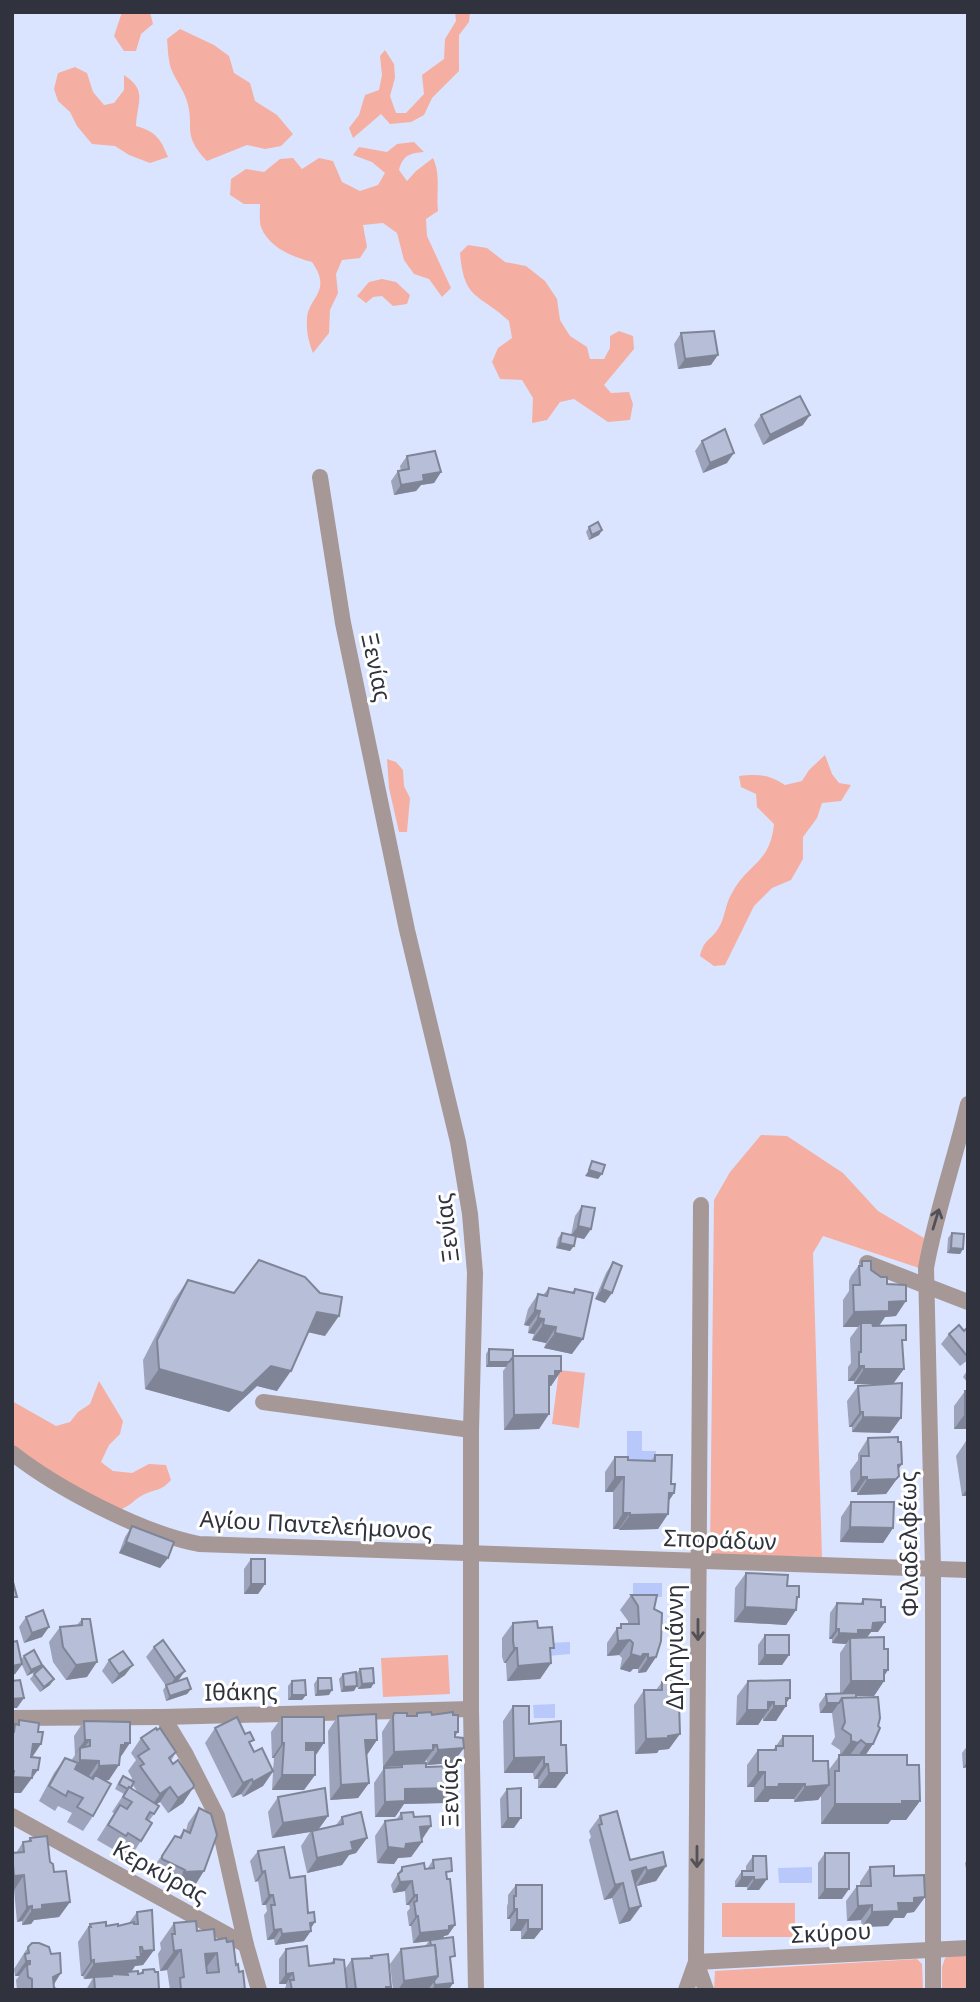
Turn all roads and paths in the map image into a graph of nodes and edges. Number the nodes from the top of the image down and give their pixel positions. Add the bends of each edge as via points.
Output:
1 (320, 477) dead end
2 (968, 1104) edge
3 (701, 1205) dead end
4 (867, 1263) edge
5 (926, 1286) junction
6 (968, 1302) edge
7 (263, 1402) dead end
8 (471, 1430) junction
9 (12, 1453) edge
10 (472, 1555) junction
11 (698, 1562) junction
12 (933, 1569) junction
13 (968, 1570) edge
14 (471, 1709) junction
15 (163, 1717) junction
16 (12, 1718) edge
17 (12, 1816) edge
18 (246, 1945) junction
19 (968, 1948) edge
20 (933, 1950) junction
21 (696, 1962) junction
22 (259, 1990) edge
23 (477, 1990) edge
24 (686, 1990) edge
25 (706, 1990) edge
26 (933, 1990) edge

1 - 8 street, Ξενίας via 343,623 470,1214 475,1273
5 -> 2 street, Φιλαδελφέως via 933,1230
3 - 11 street, Δηληγιάννη
4 - 5 street
5 - 6 street
5 - 12 street, Φιλαδελφέως
7 - 8 street
8 - 10 street, Ξενίας
9 - 10 street, Αγίου Παντελεήμονος via 136,1524 181,1541
10 - 11 street, Σποράδων
10 - 14 street, Ξενίας
11 - 12 street, Σποράδων
11 -> 21 street, Δηληγιάννη
12 - 13 street, Σποράδων
12 - 20 street, Φιλαδελφέως
14 - 15 street, Ιθάκης
14 - 23 street, Ξενίας
15 - 16 street, Ιθάκης
15 - 18 street via 216,1816
17 - 18 street, Κερκύρας
18 - 22 street
19 - 20 street, Σκύρου
20 - 21 street, Σκύρου
20 - 26 street, Φιλαδελφέως
21 - 24 street, Δηληγιάννη
21 - 25 street, Δηληγιάννη

